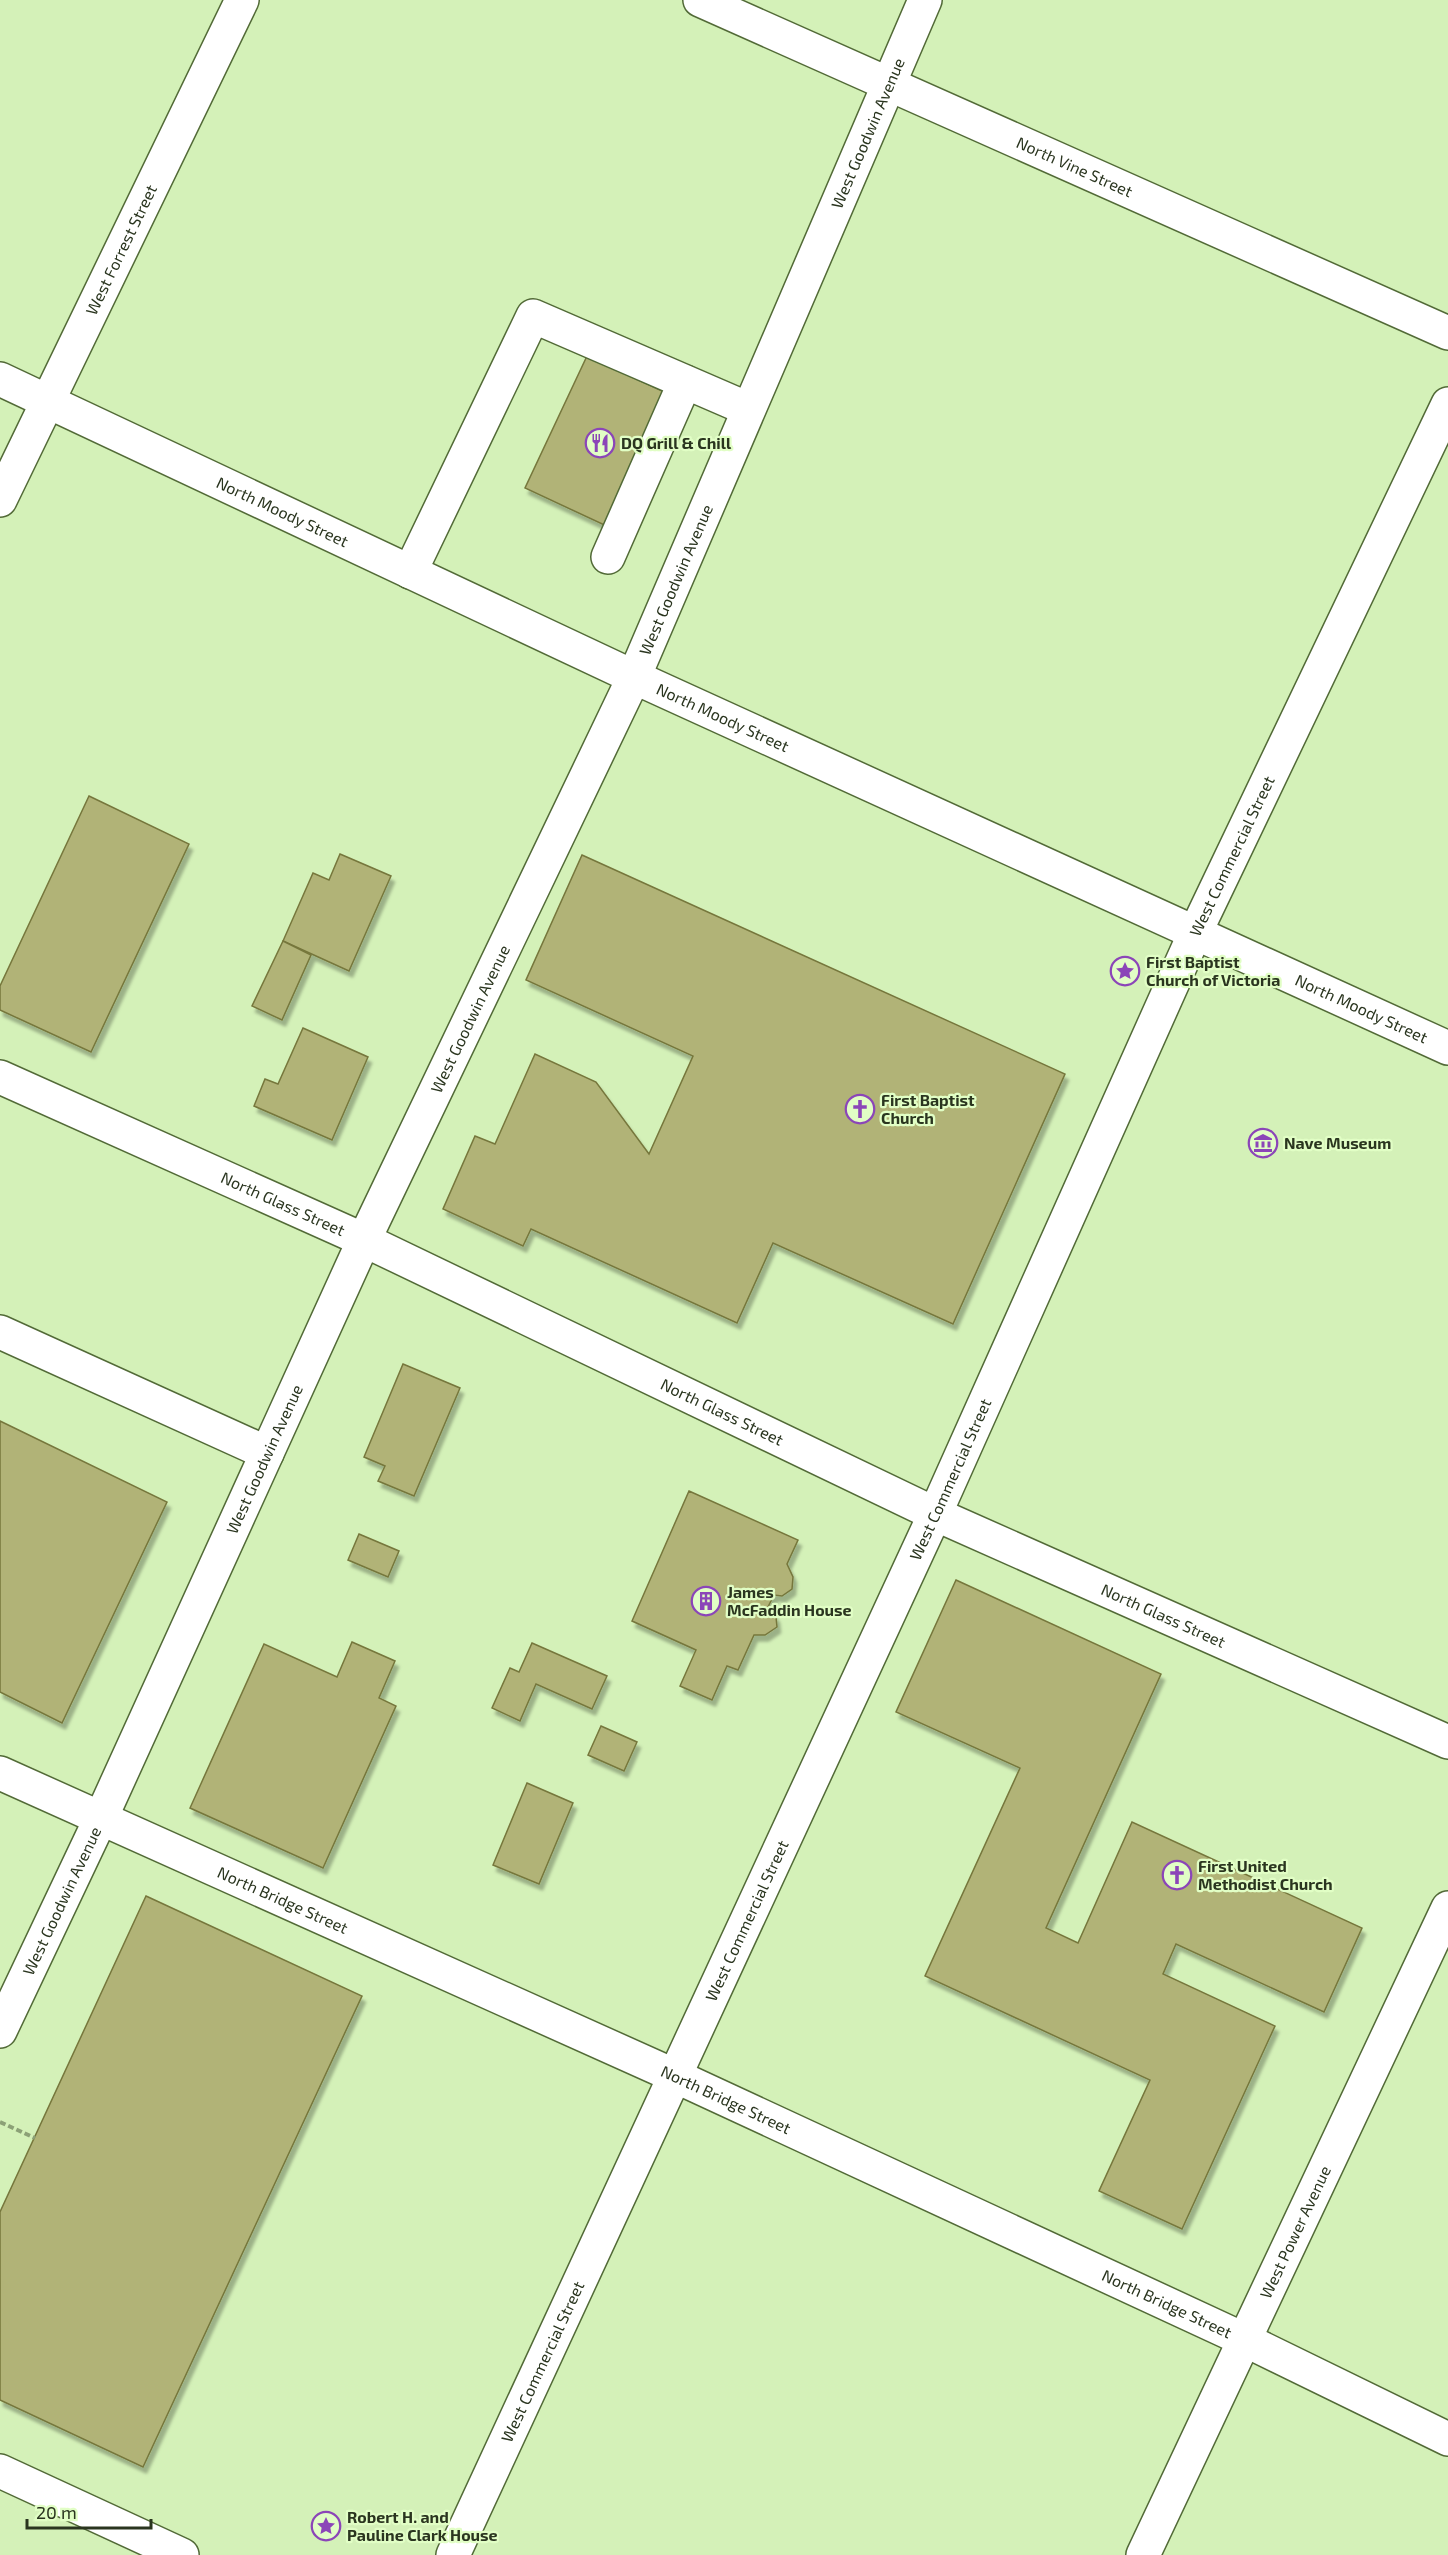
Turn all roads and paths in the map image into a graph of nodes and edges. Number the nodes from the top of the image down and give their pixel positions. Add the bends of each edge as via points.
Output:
1 (242, 0) edge
2 (700, 0) edge
3 (925, 0) edge
4 (888, 83) junction
5 (1448, 333) edge
6 (0, 379) edge
7 (685, 382) junction
8 (47, 401) junction
9 (1448, 404) edge
10 (748, 409) junction
11 (0, 500) edge
12 (608, 557) dead end
13 (411, 572) junction
14 (634, 677) junction
15 (1195, 933) junction
16 (1448, 1048) edge
17 (0, 1077) edge
18 (364, 1240) junction
19 (0, 1332) edge
20 (267, 1453) junction
21 (934, 1514) junction
22 (1448, 1742) edge
23 (0, 1773) edge
24 (100, 1820) junction
25 (1448, 1908) edge
26 (0, 2031) edge
27 (673, 2075) junction
28 (0, 2122) edge
29 (35, 2138) dead end
30 (1243, 2339) junction
31 (1448, 2439) edge
32 (0, 2471) edge
33 (182, 2555) edge
34 (453, 2555) edge
35 (1143, 2555) edge

1 - 8 street, West Forrest Street
2 - 4 street, North Vine Street
3 - 4 street, West Goodwin Avenue
4 - 5 street, North Vine Street
4 - 10 street, West Goodwin Avenue
6 - 8 street, North Moody Street
7 - 10 street
7 - 12 street
7 - 13 street via 533,316
8 - 11 street, West Forrest Street
8 - 13 street, North Moody Street
9 - 15 street, West Commercial Street
10 - 14 street, West Goodwin Avenue
13 - 14 street, North Moody Street
14 - 15 street, North Moody Street
14 - 18 street, West Goodwin Avenue
15 - 16 street, North Moody Street
15 - 21 street, West Commercial Street
17 - 18 street, North Glass Street
18 - 20 street, West Goodwin Avenue
18 - 21 street, North Glass Street
19 - 20 street
20 - 24 street, West Goodwin Avenue
21 - 22 street, North Glass Street
21 - 27 street, West Commercial Street
23 - 24 street, North Bridge Street
24 - 26 street, West Goodwin Avenue
24 - 27 street, North Bridge Street
25 - 30 street, West Power Avenue
27 - 30 street, North Bridge Street
27 - 34 street, West Commercial Street
28 - 29 path
30 - 31 street, North Bridge Street
30 - 35 street, West Power Avenue
32 - 33 street

